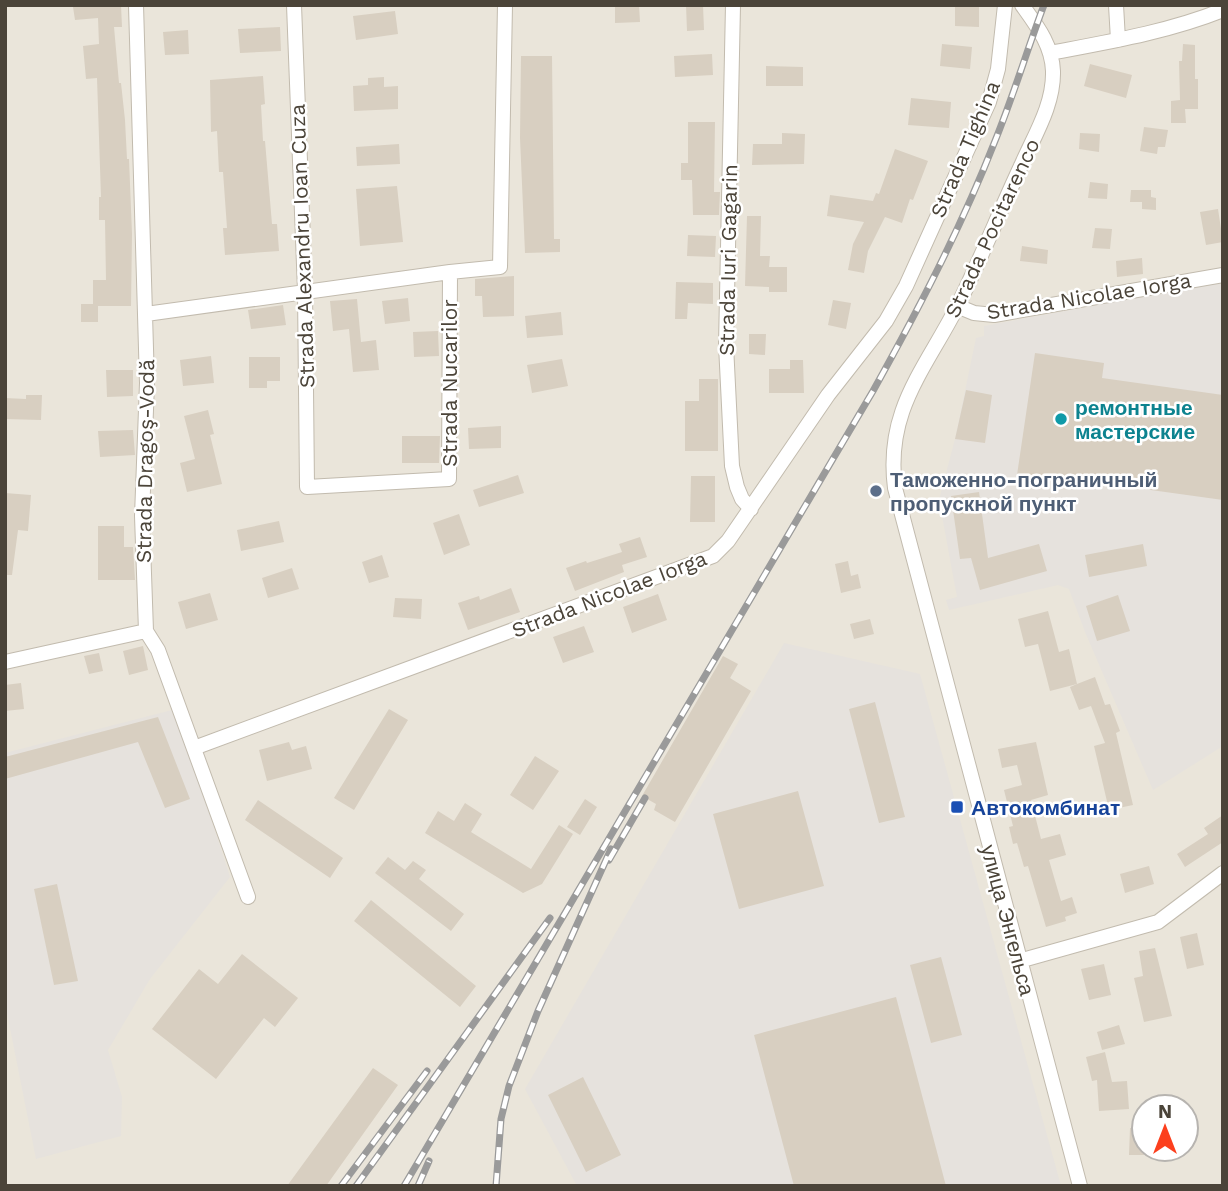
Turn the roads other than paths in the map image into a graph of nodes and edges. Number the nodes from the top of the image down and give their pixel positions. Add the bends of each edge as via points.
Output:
1 (136, 5) edge
2 (293, 5) edge
3 (505, 5) edge
4 (733, 5) edge
5 (1006, 5) edge
6 (1022, 5) edge
7 (1116, 5) edge
8 (1223, 9) edge
9 (1118, 40) junction
10 (1051, 52) junction
11 (450, 272) junction
12 (1223, 275) edge
13 (906, 286) joint
14 (305, 291) junction
15 (957, 306) junction
16 (146, 314) junction
17 (893, 449) joint
18 (307, 487) joint
19 (751, 509) junction
20 (146, 631) junction
21 (5, 662) edge
22 (194, 748) junction
23 (1223, 873) edge
24 (248, 897) dead end
25 (1019, 961) junction
26 (1080, 1186) edge

1 - 16 street, Strada Dragoş-Vodă
2 - 14 street, Strada Alexandru Ioan Cuza
3 - 11 street, Strada Nucarilor via 500,267
4 - 19 street, Strada Iuri Gagarin via 726,345 732,466 742,499
5 - 13 street, Strada Tighina via 989,102
6 - 10 street, Strada Pocitarenco
7 - 9 street
8 - 9 street
9 - 10 street
10 - 15 street, Strada Pocitarenco via 1047,108
11 - 14 street, Strada Nucarilor
11 - 18 street, Strada Nucarilor via 449,478
12 - 15 street, Strada Nicolae Iorga via 994,315
13 - 19 street, Strada Nicolae Iorga via 886,321
14 - 16 street, Strada Nucarilor
14 - 18 street, Strada Alexandru Ioan Cuza
15 - 17 street, Strada Pocitarenco via 904,405
16 - 20 street, Strada Dragoş-Vodă via 142,516
17 - 25 street, улица Энгельса via 895,488
19 - 22 street, Strada Nicolae Iorga via 713,556
20 - 21 street
20 - 22 street, Strada Dragoş-Vodă via 158,650
22 - 24 street, Strada Dragoş-Vodă
23 - 25 street via 1158,922
25 - 26 street, улица Энгельса

